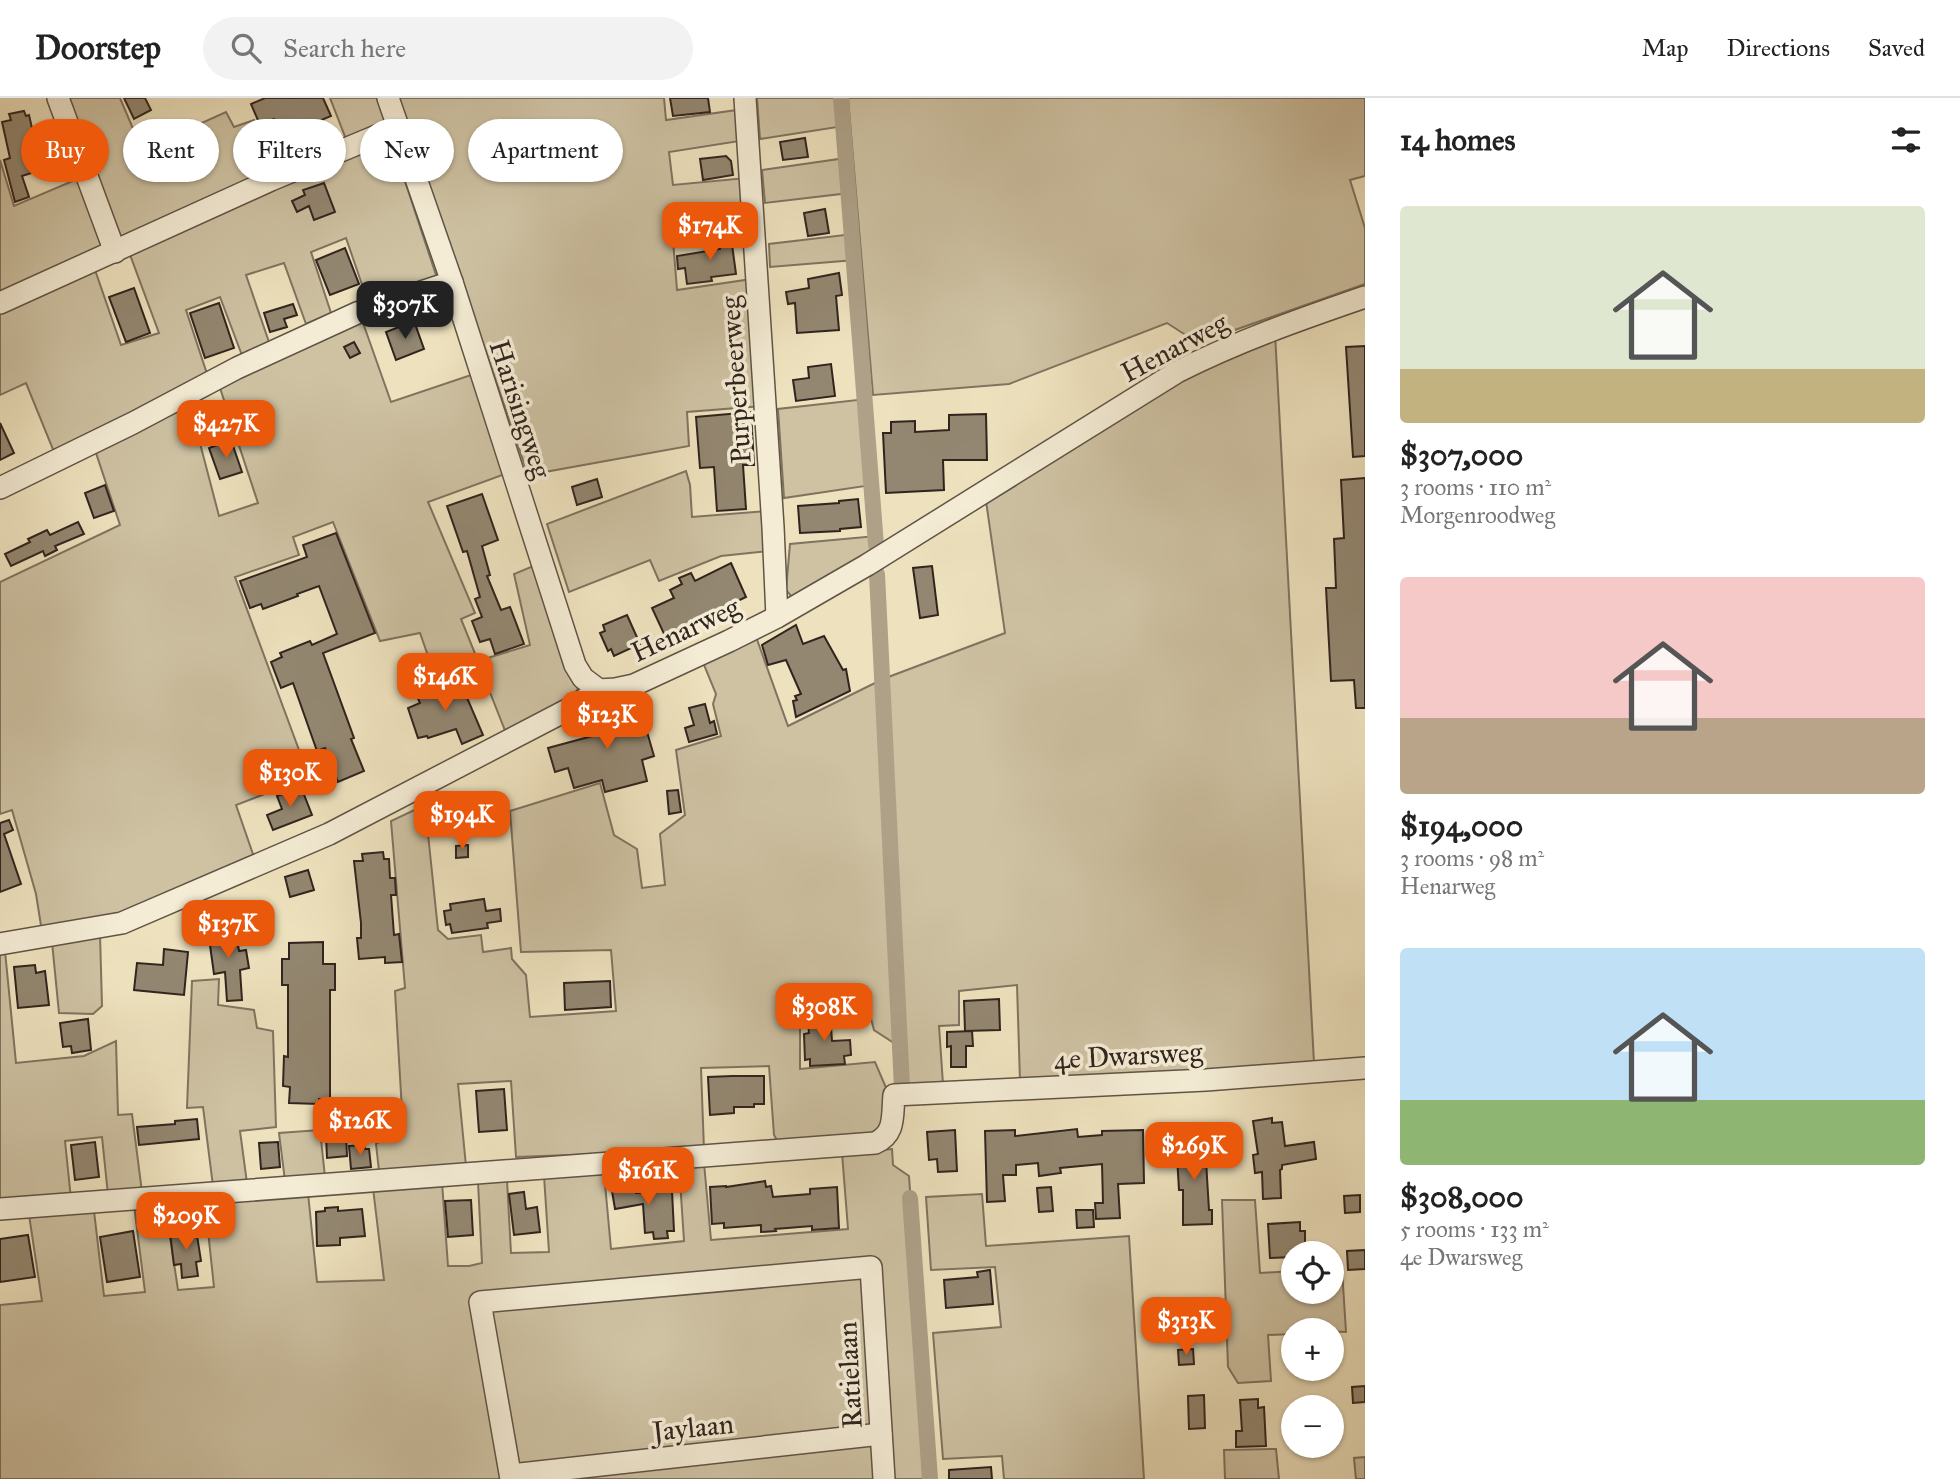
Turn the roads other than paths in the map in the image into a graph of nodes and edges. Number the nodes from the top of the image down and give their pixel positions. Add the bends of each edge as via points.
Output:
1 (58, 98) edge
2 (388, 98) edge
3 (745, 98) edge
4 (395, 119) edge
5 (360, 143) edge
6 (417, 182) edge
7 (115, 252) junction
8 (452, 282) junction
9 (1365, 297) edge
10 (0, 303) edge
11 (0, 488) edge
12 (777, 617) junction
13 (598, 690) junction
14 (0, 944) edge
15 (1365, 1068) edge
16 (0, 1209) edge
17 (881, 1434) junction
18 (511, 1477) edge
19 (884, 1479) edge

1 - 7 street
2 - 4 street, Harisingweg
3 - 12 street, Purperbeerweg
5 - 7 street
6 - 8 street, Harisingweg
7 - 10 street
8 - 11 street via 357,313
8 - 13 street, Harisingweg via 575,665
9 - 12 street, Henarweg via 1288,323 1177,372
12 - 13 street, Henarweg via 634,685
13 - 14 street, Henarweg via 329,834 122,923
15 - 16 street, 4e Dwarsweg via 894,1095 891,1129 875,1143
17 - 18 street, Jaylaan
17 - 18 street, Ratielaan via 871,1267 480,1302
17 - 19 street, Ratielaan

